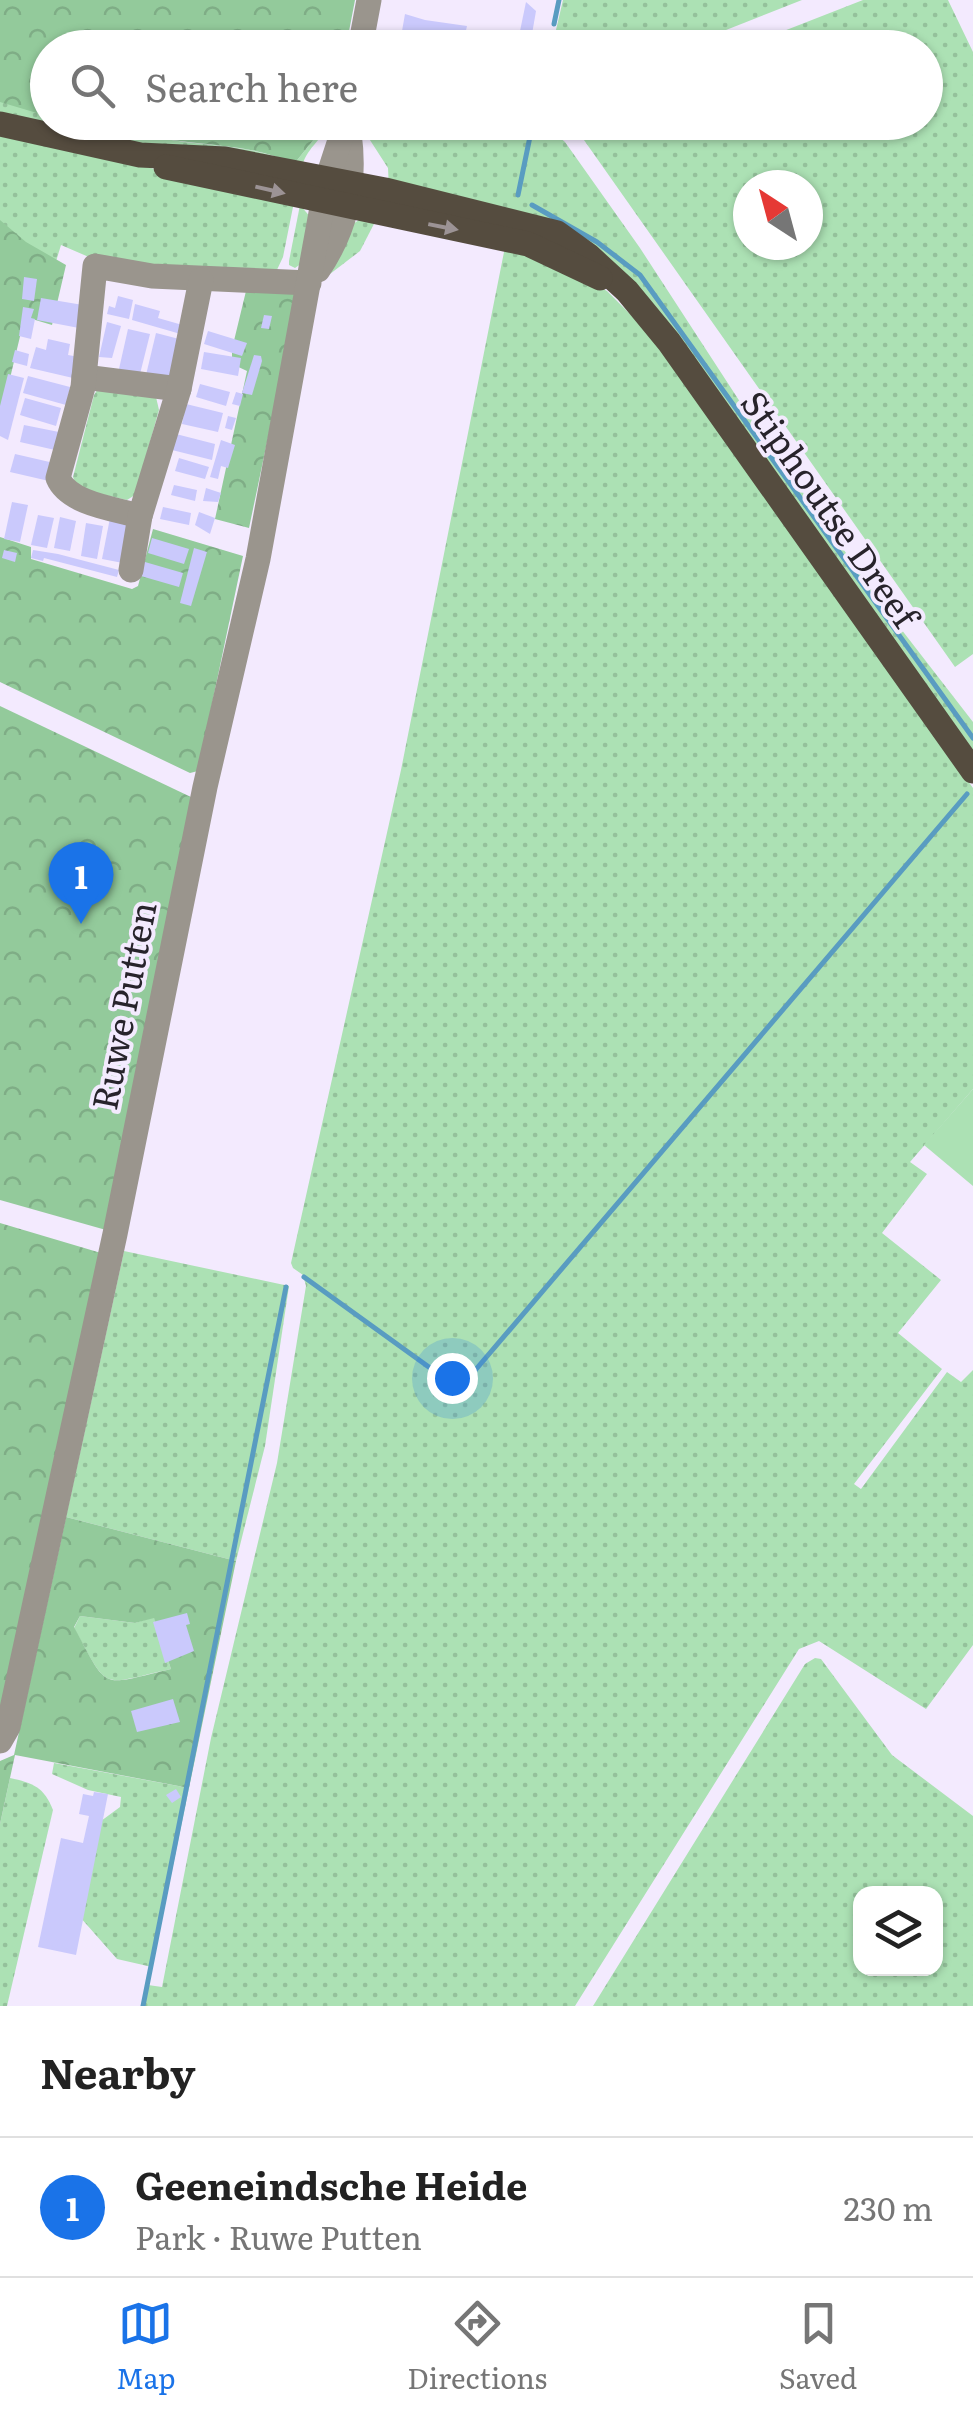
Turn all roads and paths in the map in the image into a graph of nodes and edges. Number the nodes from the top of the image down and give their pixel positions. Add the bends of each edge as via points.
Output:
1 (369, 0) edge
2 (363, 30) edge
3 (0, 124) edge
4 (30, 131) edge
5 (72, 140) edge
6 (350, 140) edge
7 (337, 194) junction
8 (201, 280) junction
9 (309, 283) junction
10 (84, 378) junction
11 (179, 388) junction
12 (140, 516) junction
13 (131, 570) dead end
14 (973, 771) edge
15 (0, 1741) edge

1 - 2 street
3 - 4 main road, Stiphoutse Dreef
5 - 7 main road, Stiphoutse Dreef via 174,170
6 - 7 street, Ruwe Putten
7 - 9 street, Ruwe Putten
7 - 14 main road, Stiphoutse Dreef via 385,190 557,233 589,256 669,342
8 - 9 street
8 - 10 street via 95,266
8 - 11 street
9 - 15 street, Ruwe Putten via 116,1234
10 - 11 street
10 - 12 street via 61,486
11 - 12 street
12 - 13 street

